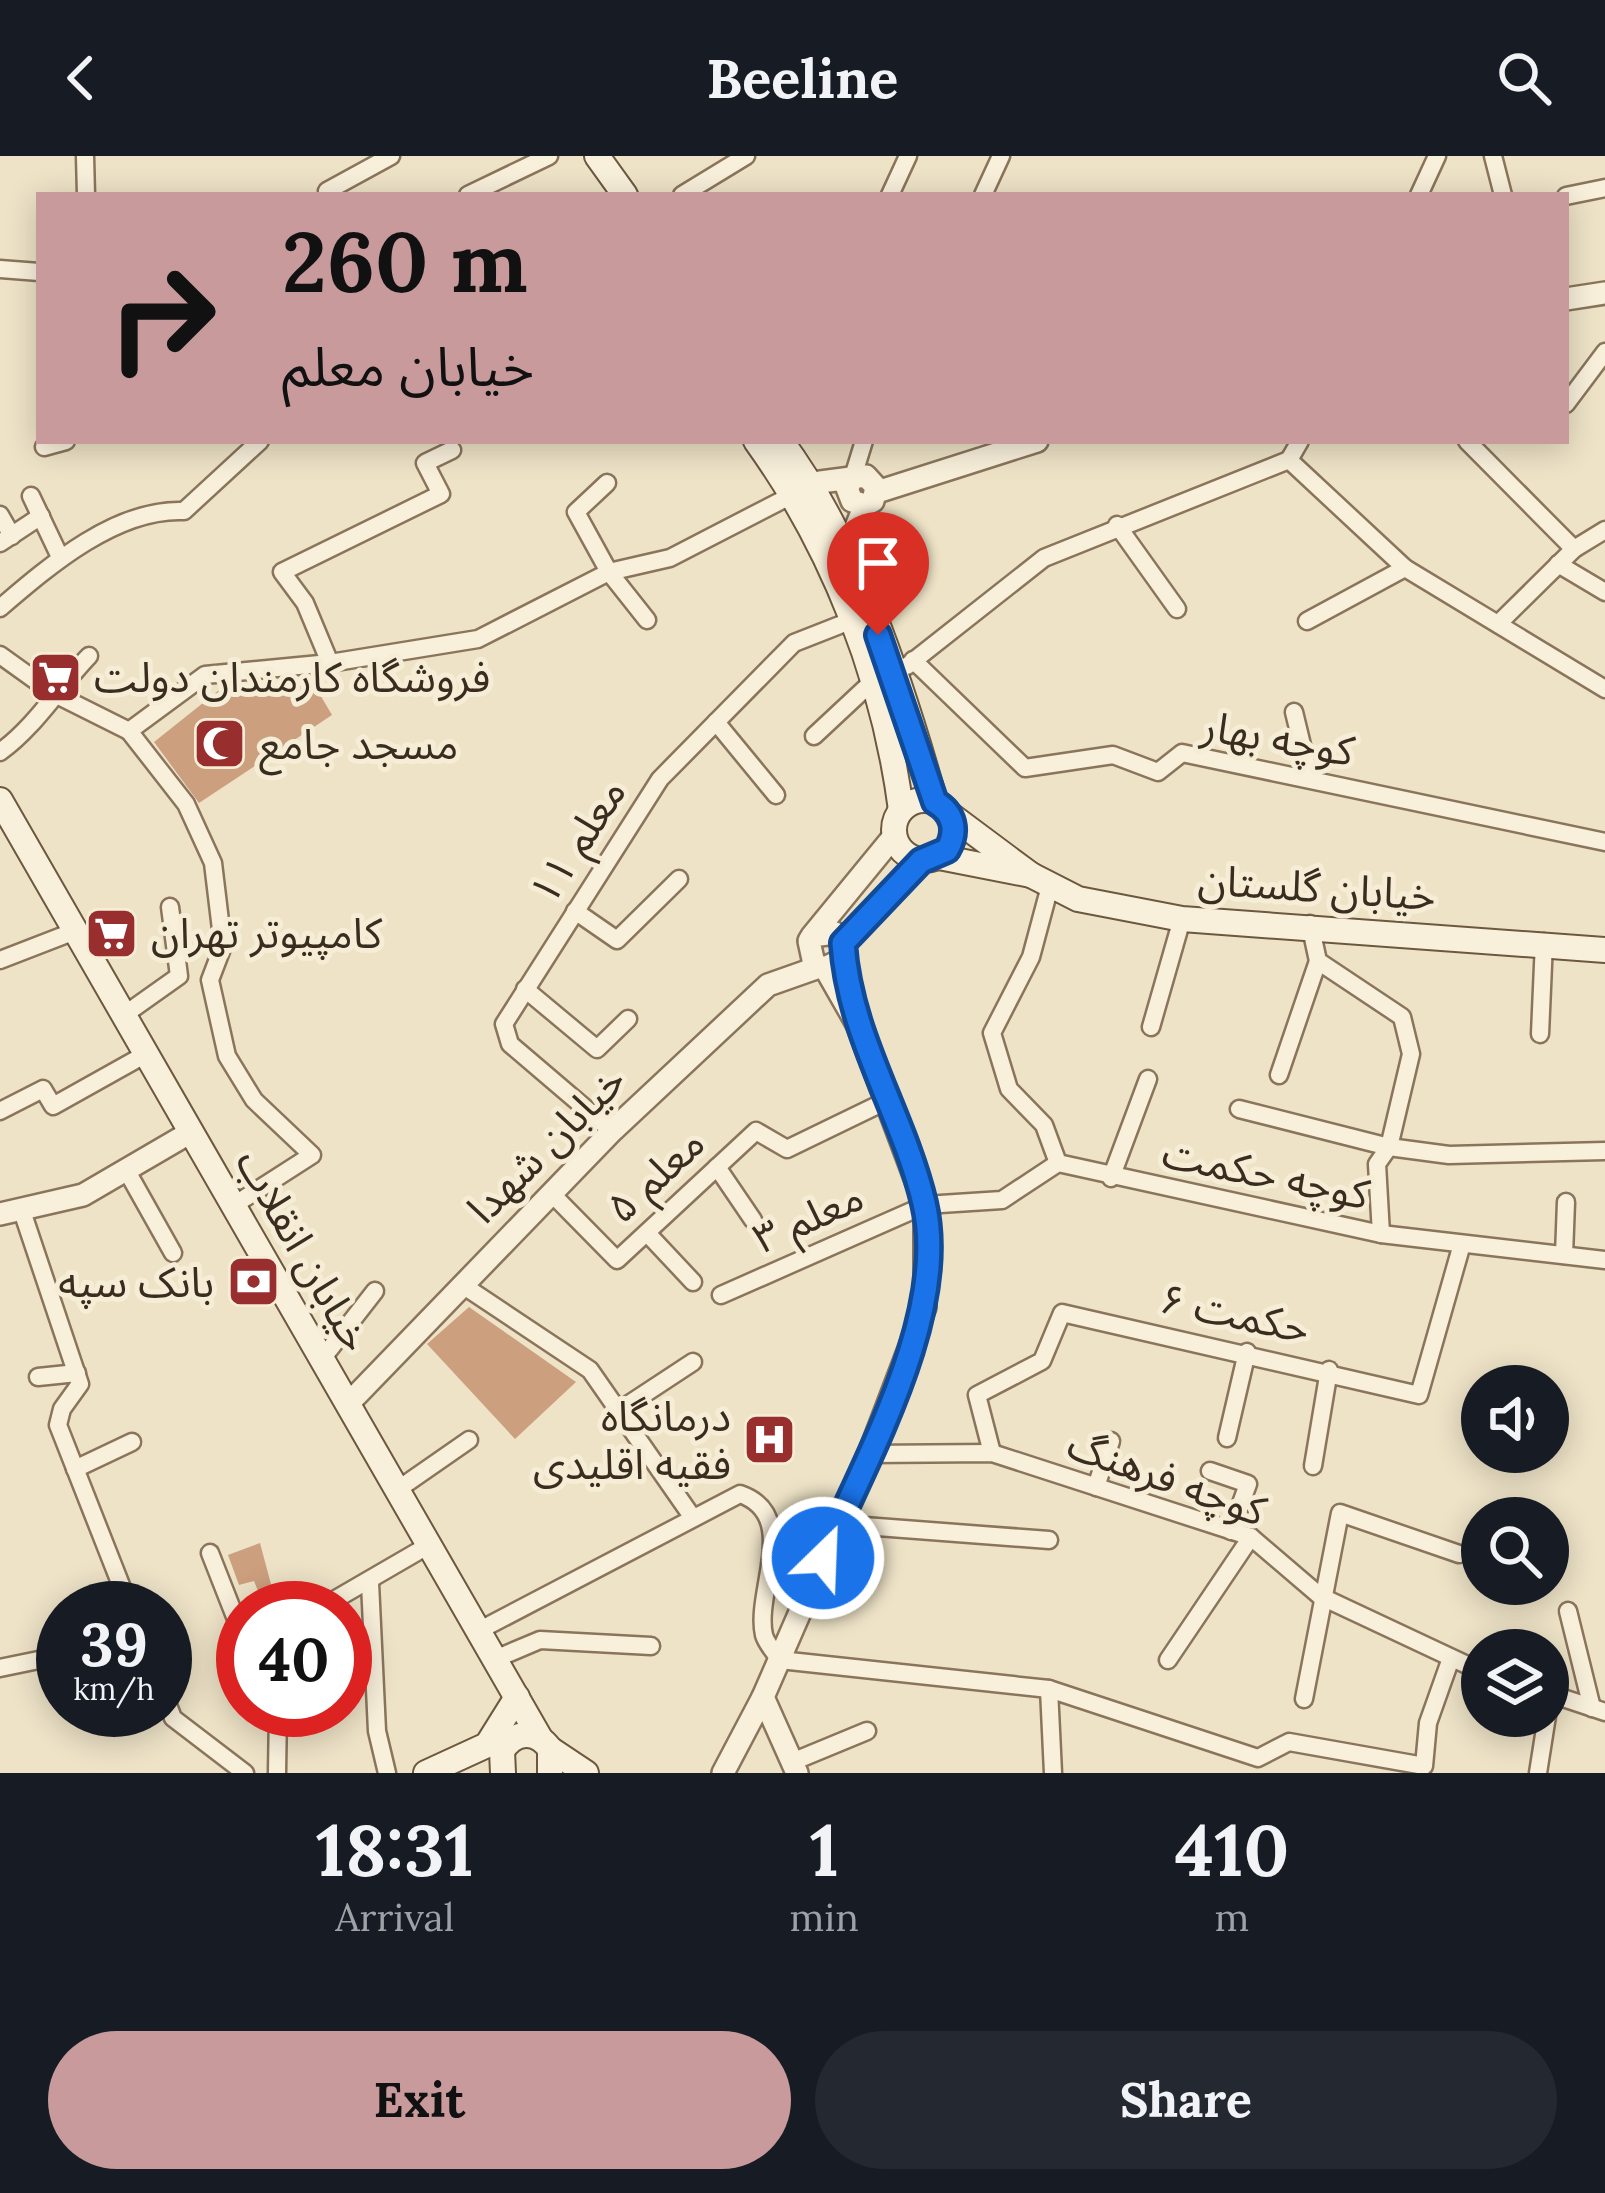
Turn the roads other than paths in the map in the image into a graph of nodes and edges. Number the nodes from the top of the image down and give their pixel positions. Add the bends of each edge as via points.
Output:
1 (85, 156) edge
2 (392, 156) edge
3 (549, 156) edge
4 (597, 156) edge
5 (746, 156) edge
6 (908, 156) edge
7 (1001, 156) edge
8 (1437, 156) edge
9 (1492, 156) edge
10 (1605, 188) edge
11 (327, 191) dead end
12 (86, 192) edge
13 (474, 192) edge
14 (623, 192) edge
15 (687, 192) edge
16 (891, 192) edge
17 (983, 192) edge
18 (1420, 192) edge
19 (1502, 192) edge
20 (1569, 195) edge
21 (0, 269) edge
22 (36, 272) edge
23 (1605, 293) edge
24 (1569, 299) edge
25 (1605, 352) edge
26 (1569, 400) edge
27 (55, 444) edge
28 (257, 444) edge
29 (759, 444) edge
30 (782, 444) edge
31 (865, 444) edge
32 (1026, 444) edge
33 (1298, 444) edge
34 (1470, 444) edge
35 (44, 447) dead end
36 (452, 450) dead end
37 (1289, 460) junction
38 (607, 483) dead end
39 (804, 489) junction
40 (866, 489) junction
41 (32, 496) dead end
42 (0, 515) edge
43 (41, 516) junction
44 (1118, 525) junction
45 (1605, 530) edge
46 (6, 539) edge
47 (847, 549) junction
48 (1574, 549) junction
49 (61, 557) junction
50 (1558, 564) junction
51 (1405, 568) junction
52 (609, 572) junction
53 (1605, 592) edge
54 (0, 608) edge
55 (1177, 609) dead end
56 (646, 620) dead end
57 (850, 621) junction
58 (1307, 621) dead end
59 (1498, 624) junction
60 (0, 655) edge
61 (89, 656) dead end
62 (913, 660) junction
63 (330, 663) junction
64 (884, 679) junction
65 (1605, 689) edge
66 (53, 693) junction
67 (1294, 712) dead end
68 (716, 722) junction
69 (129, 731) junction
70 (814, 736) dead end
71 (0, 752) edge
72 (1310, 778) junction
73 (776, 795) dead end
74 (0, 800) edge
75 (942, 808) junction
76 (901, 810) junction
77 (894, 836) junction
78 (1605, 842) edge
79 (930, 859) junction
80 (679, 879) dead end
81 (1040, 880) junction
82 (170, 907) dead end
83 (575, 911) junction
84 (1182, 919) junction
85 (1310, 924) junction
86 (75, 931) junction
87 (812, 936) junction
88 (1544, 942) junction
89 (1605, 950) edge
90 (833, 958) junction
91 (0, 960) edge
92 (1318, 961) junction
93 (525, 989) junction
94 (124, 1015) junction
95 (628, 1019) dead end
96 (1150, 1028) dead end
97 (1540, 1034) dead end
98 (146, 1054) junction
99 (1279, 1076) dead end
100 (1148, 1078) dead end
101 (886, 1100) junction
102 (1239, 1109) dead end
103 (0, 1111) edge
104 (612, 1131) junction
105 (191, 1132) junction
106 (1389, 1147) junction
107 (1605, 1150) edge
108 (1058, 1163) junction
109 (717, 1167) junction
110 (128, 1173) junction
111 (1112, 1178) junction
112 (551, 1193) junction
113 (1565, 1202) dead end
114 (234, 1205) junction
115 (925, 1205) junction
116 (11, 1213) edge
117 (753, 1220) dead end
118 (646, 1233) junction
119 (1381, 1234) junction
120 (1462, 1244) junction
121 (173, 1253) dead end
122 (1564, 1256) junction
123 (1605, 1260) edge
124 (693, 1282) dead end
125 (461, 1284) junction
126 (375, 1292) dead end
127 (721, 1295) dead end
128 (1247, 1352) junction
129 (322, 1359) junction
130 (693, 1363) dead end
131 (1329, 1370) junction
132 (77, 1373) junction
133 (38, 1377) dead end
134 (348, 1404) junction
135 (617, 1412) junction
136 (1227, 1438) dead end
137 (469, 1440) dead end
138 (132, 1442) dead end
139 (1112, 1442) dead end
140 (992, 1453) junction
141 (869, 1454) junction
142 (1312, 1466) dead end
143 (75, 1469) junction
144 (1210, 1471) dead end
145 (1096, 1487) junction
146 (397, 1490) junction
147 (693, 1518) junction
148 (838, 1524) junction
149 (1231, 1531) junction
150 (1251, 1537) junction
151 (1049, 1540) dead end
152 (429, 1546) junction
153 (210, 1553) dead end
154 (1459, 1554) dead end
155 (119, 1581) edge
156 (221, 1581) edge
157 (372, 1582) edge
158 (1320, 1596) junction
159 (1568, 1611) dead end
160 (372, 1625) edge
161 (478, 1631) junction
162 (651, 1646) dead end
163 (495, 1659) junction
164 (780, 1660) junction
165 (1168, 1660) dead end
166 (36, 1661) edge
167 (1450, 1661) junction
168 (1461, 1665) edge
169 (0, 1668) edge
170 (1049, 1689) junction
171 (517, 1697) junction
172 (763, 1697) junction
173 (1304, 1699) dead end
174 (1598, 1710) edge
175 (867, 1731) dead end
176 (192, 1733) edge
177 (278, 1737) edge
178 (1543, 1737) edge
179 (547, 1753) edge
180 (795, 1767) edge
181 (245, 1773) edge
182 (277, 1773) edge
183 (387, 1773) edge
184 (427, 1773) edge
185 (503, 1773) edge
186 (586, 1773) edge
187 (723, 1773) edge
188 (1053, 1773) edge
189 (1538, 1773) edge

1 - 12 street
2 - 11 street
3 - 13 street
4 - 14 main road
5 - 15 street
6 - 16 street
7 - 17 street
8 - 18 street
9 - 19 street
10 - 20 street
21 - 22 street
23 - 24 street
25 - 26 street
27 - 35 street
28 - 49 street via 184,511 157,510
29 - 39 main road
30 - 39 main road
31 - 40 street
32 - 40 street
33 - 37 street
34 - 48 street
36 - 63 street via 425,463 441,494 282,572
37 - 44 street
37 - 51 street
38 - 52 street via 576,512
39 - 40 street
39 - 47 main road
39 - 52 street via 670,558
39 - 57 main road
40 - 47 street
41 - 43 street
42 - 46 street
43 - 46 street
43 - 49 street
44 - 55 street
44 - 62 street via 1044,558
45 - 48 street
47 - 64 main road
48 - 50 street
49 - 54 street
50 - 53 street
50 - 59 street
51 - 58 street
51 - 59 street
52 - 56 street
52 - 63 street via 478,639
57 - 64 main road
57 - 68 street, معلم ۱۱ via 794,643
59 - 65 street
60 - 66 street
61 - 66 street
62 - 64 street
62 - 72 street, کوچه بهار via 1025,768 1113,755 1158,772 1182,753
63 - 69 street via 205,675
64 - 70 street
64 - 75 main road
64 - 76 main road
66 - 69 street
66 - 71 street
67 - 72 street
68 - 73 street
68 - 83 street, معلم ۱۱ via 660,779
69 - 114 street via 187,804 213,862 223,946 210,980 227,1056 254,1100 312,1155
72 - 78 street, کوچه بهار
74 - 86 main road, خیابان انقلاب
75 - 76 main road via 916,801
75 - 79 main road via 954,833
75 - 81 main road
76 - 77 main road
77 - 79 main road via 900,850
77 - 87 street
79 - 81 main road
79 - 90 street
80 - 83 street via 617,940
81 - 84 main road, خیابان گلستان via 1078,899
81 - 108 street via 1031,957 992,1033 1009,1089 1044,1125
82 - 94 street via 179,976
83 - 93 street, معلم ۱۱
84 - 85 main road, خیابان گلستان
84 - 96 street
85 - 88 main road, خیابان گلستان
85 - 92 street
86 - 91 street
86 - 94 main road, خیابان انقلاب
87 - 90 street via 807,953
87 - 90 street via 830,931
88 - 89 main road, خیابان گلستان
88 - 97 street
90 - 101 street
90 - 104 street, خیابان شهدا via 768,985
92 - 99 street
92 - 106 street via 1402,1017 1411,1054
93 - 95 street via 597,1049
93 - 104 street, معلم ۱۱ via 504,1024 510,1044
94 - 98 main road, خیابان انقلاب
98 - 103 street via 53,1106 44,1089
98 - 105 main road, خیابان انقلاب
100 - 111 street
101 - 109 street, معلم ۵ via 788,1149 756,1131
101 - 115 street
102 - 106 street
104 - 112 street, خیابان شهدا
105 - 110 street
105 - 114 main road, خیابان انقلاب
106 - 107 street via 1450,1154
106 - 119 street via 1377,1164
108 - 111 street, کوچه حکمت
108 - 115 street via 1002,1200
109 - 117 street
109 - 118 street, معلم ۵
110 - 116 street via 83,1195
110 - 121 street
111 - 119 street, کوچه حکمت
112 - 118 street, معلم ۵ via 617,1260
112 - 125 street, خیابان شهدا
113 - 122 street
114 - 129 main road, خیابان انقلاب
115 - 127 street, معلم ۳
115 - 141 street via 925,1307
116 - 132 street
118 - 124 street
119 - 120 street, کوچه حکمت
120 - 122 street, کوچه حکمت
120 - 131 street, حکمت ۶ via 1419,1395
122 - 123 street, کوچه حکمت
125 - 134 street, خیابان شهدا
125 - 135 street via 590,1370
126 - 129 street
128 - 131 street, حکمت ۶
128 - 136 street
128 - 140 street, حکمت ۶ via 1062,1313 1042,1361 977,1395
129 - 134 main road, خیابان انقلاب
130 - 135 street
131 - 142 street
132 - 133 street
132 - 143 street via 80,1384 58,1425
134 - 146 main road, خیابان انقلاب
135 - 147 street
137 - 146 street
138 - 143 street
139 - 145 street
140 - 141 street, کوچه فرهنگ
140 - 145 street, کوچه فرهنگ
141 - 148 street
143 - 155 street
144 - 149 street via 1248,1484
145 - 149 street, کوچه فرهنگ
146 - 152 main road, خیابان انقلاب
147 - 161 street
147 - 164 street via 740,1494 764,1514 772,1538 764,1636
148 - 151 street
148 - 164 street
149 - 150 street, کوچه فرهنگ
150 - 158 street, کوچه فرهنگ
150 - 165 street
152 - 157 street
152 - 161 main road, خیابان انقلاب
153 - 156 street
154 - 158 street via 1340,1513
158 - 167 street, کوچه فرهنگ
158 - 173 street
159 - 174 street
160 - 183 street
161 - 163 main road, خیابان انقلاب
162 - 163 street via 540,1640
163 - 171 main road, خیابان انقلاب
164 - 170 street
164 - 172 street
166 - 169 street
167 - 168 street, کوچه فرهنگ
167 - 170 street via 1428,1723 1424,1766 1289,1742 1258,1758
170 - 188 street
171 - 179 main road, خیابان انقلاب
171 - 184 main road via 487,1745
172 - 180 street
172 - 187 street
175 - 180 street
176 - 181 street
177 - 182 street
178 - 189 street
179 - 185 main road via 525,1734 511,1739 502,1751
179 - 186 main road

